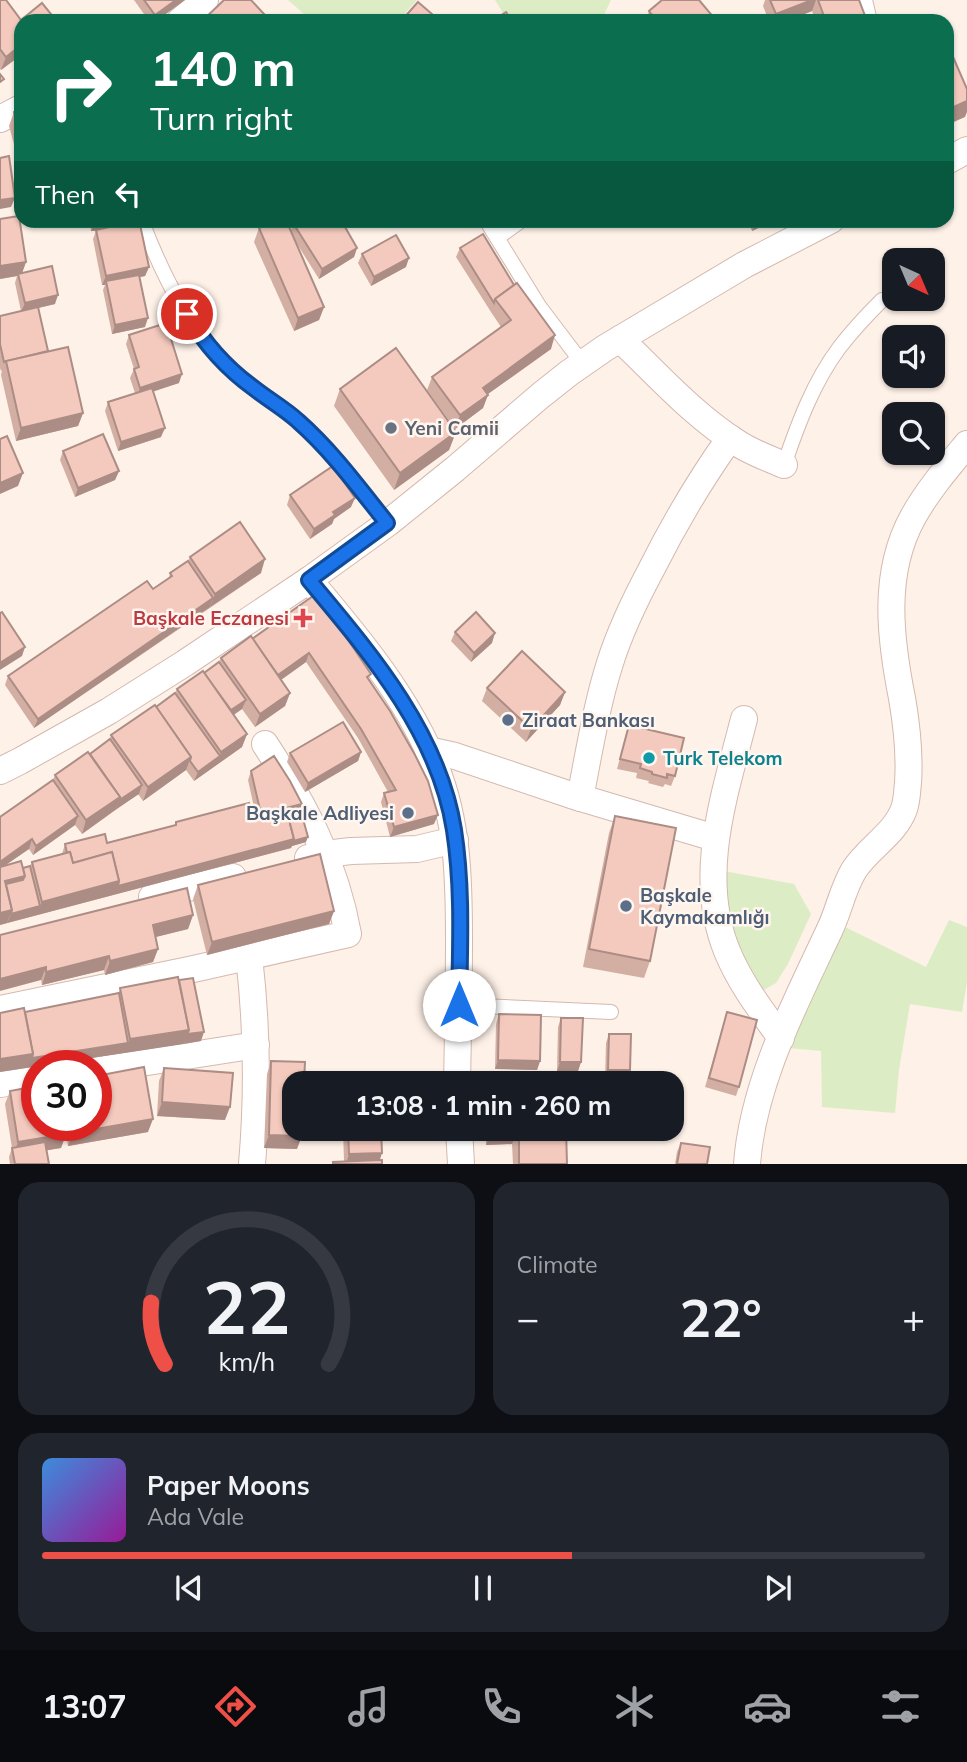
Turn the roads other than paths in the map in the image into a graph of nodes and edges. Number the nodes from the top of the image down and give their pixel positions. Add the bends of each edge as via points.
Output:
1 (205, 0) edge
2 (188, 14) edge
3 (144, 228) edge
4 (491, 228) edge
5 (511, 228) edge
6 (816, 228) edge
7 (497, 238) junction
8 (882, 300) dead end
9 (620, 339) junction
10 (583, 364) junction
11 (730, 438) junction
12 (967, 444) edge
13 (783, 464) joint
14 (387, 523) junction
15 (309, 580) junction
16 (744, 719) dead end
17 (265, 744) dead end
18 (428, 750) junction
19 (0, 771) edge
20 (580, 798) junction
21 (715, 838) junction
22 (455, 840) junction
23 (325, 854) junction
24 (286, 863) edge
25 (260, 870) edge
26 (130, 902) edge
27 (249, 957) junction
28 (459, 1005) junction
29 (0, 1009) edge
30 (611, 1012) dead end
31 (781, 1038) junction
32 (256, 1045) junction
33 (112, 1068) edge
34 (457, 1071) edge
35 (21, 1081) edge
36 (0, 1084) edge
37 (460, 1141) edge
38 (252, 1164) edge
39 (461, 1164) edge
40 (747, 1164) edge

1 - 2 street
3 - 14 lane via 178,299 217,356 304,428
4 - 7 lane
5 - 7 lane
6 - 9 street
7 - 10 lane via 539,306
8 - 13 lane via 830,362 798,423
9 - 10 street
9 - 11 street
10 - 14 street
11 - 13 street
11 - 20 street via 685,506 620,636 596,715
12 - 31 street via 913,517 893,574 891,624 909,749 904,808 849,879
14 - 15 street
15 - 18 street via 392,684
15 - 19 street via 109,710
16 - 21 street
17 - 23 street
18 - 20 street
18 - 22 street via 447,800
20 - 21 street
21 - 31 street via 716,915 726,950
22 - 23 street via 417,849
22 - 28 street
23 - 24 street
23 - 27 street via 337,882 348,934
25 - 26 street
27 - 29 street
27 - 32 street
28 - 30 lane
28 - 34 street
31 - 40 street via 758,1101
32 - 33 street
32 - 38 street
35 - 36 street
37 - 39 street

